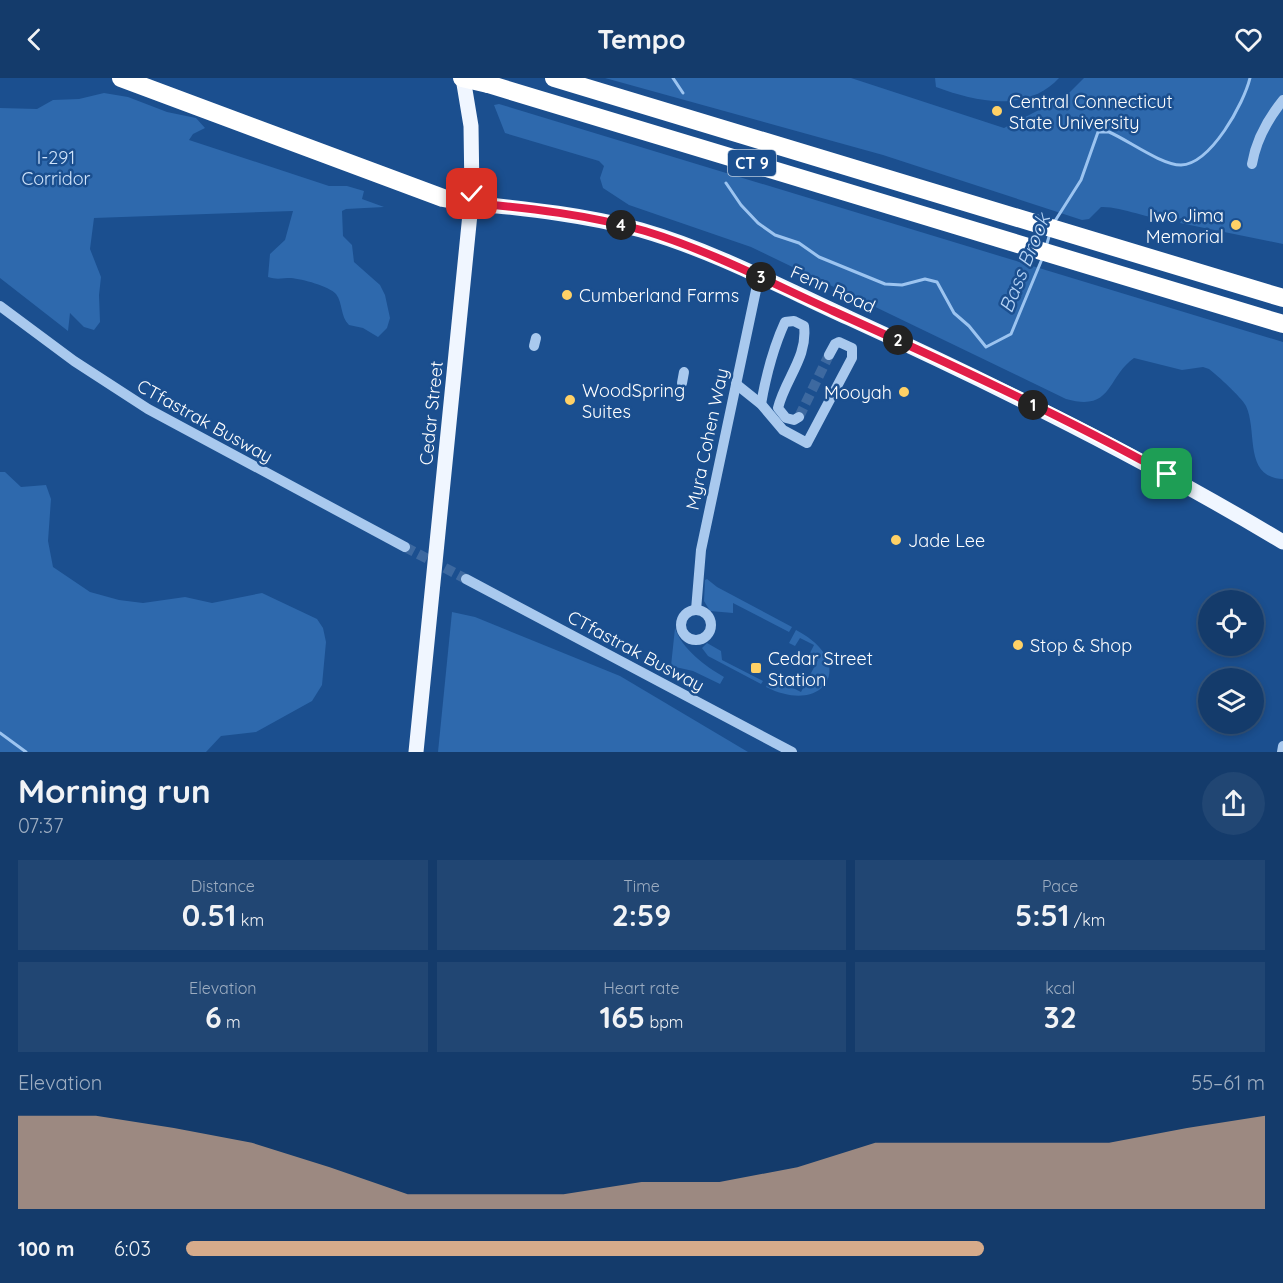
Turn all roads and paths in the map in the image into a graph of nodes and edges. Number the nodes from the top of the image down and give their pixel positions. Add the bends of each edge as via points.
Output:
1 (121, 78) edge
2 (462, 78) edge
3 (554, 78) edge
4 (1283, 100) edge
5 (1252, 164) dead end
6 (471, 203) junction
7 (759, 276) junction
8 (1283, 298) edge
9 (0, 306) edge
10 (1283, 324) edge
11 (830, 355) dead end
12 (684, 372) dead end
13 (682, 383) dead end
14 (736, 384) junction
15 (761, 404) junction
16 (799, 417) dead end
17 (1283, 542) edge
18 (405, 547) tunnel mouth
19 (466, 579) tunnel mouth
20 (696, 610) dead end
21 (1283, 746) edge
22 (416, 752) edge
23 (792, 752) edge
24 (1282, 752) edge

1 - 6 highway via 442,198
2 - 6 main road, Cedar Street via 472,146
2 - 10 highway, CT 9, bridge
3 - 8 highway, CT 9
4 - 5 street via 1255,145
6 - 7 main road, Fenn Road via 525,208 629,227 691,247
6 - 22 main road, Cedar Street
7 - 14 street, Myra Cohen Way
7 - 17 main road, Fenn Road via 1080,428
9 - 18 street, CTfastrak Busway via 148,409
11 - 15 street via 839,342 852,348 852,358 807,443 783,430
12 - 13 street
14 - 15 street
14 - 20 street, Myra Cohen Way via 701,550
15 - 16 street via 780,333 785,322 794,321 804,327 806,339 778,408 786,418
19 - 23 street, CTfastrak Busway
21 - 24 street

